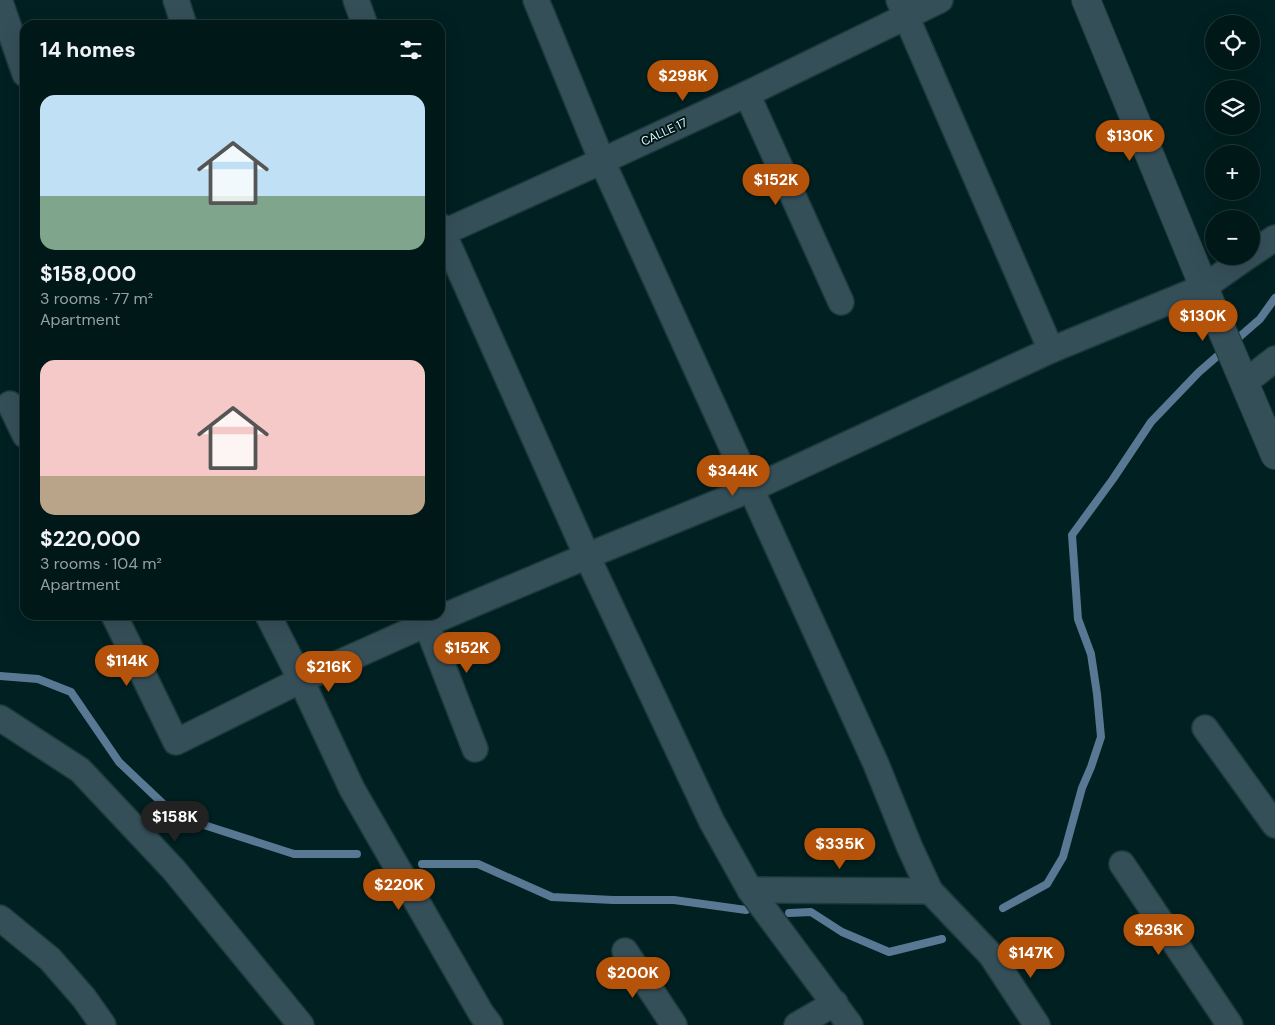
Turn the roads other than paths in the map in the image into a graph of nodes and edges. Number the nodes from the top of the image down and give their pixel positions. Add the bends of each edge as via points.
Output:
1 (176, 0) edge
2 (356, 0) edge
3 (536, 0) edge
4 (940, 0) edge
5 (1086, 0) edge
6 (0, 2) edge
7 (903, 8) edge
8 (182, 20) edge
9 (363, 20) edge
10 (20, 60) edge
11 (747, 94) junction
12 (602, 161) junction
13 (445, 229) edge
14 (1275, 238) edge
15 (445, 240) edge
16 (1260, 248) edge
17 (1240, 265) edge
18 (1208, 298) junction
19 (841, 302) dead end
20 (1051, 350) junction
21 (1275, 359) edge
22 (1239, 371) junction
23 (12, 404) edge
24 (20, 423) edge
25 (1275, 455) edge
26 (751, 489) junction
27 (587, 556) junction
28 (445, 611) edge
29 (116, 620) edge
30 (271, 620) edge
31 (422, 620) edge
32 (424, 620) edge
33 (301, 680) junction
34 (0, 718) edge
35 (1205, 728) dead end
36 (474, 749) dead end
37 (1275, 825) edge
38 (1122, 864) dead end
39 (750, 890) junction
40 (930, 891) junction
41 (0, 918) edge
42 (625, 951) dead end
43 (835, 1004) junction
44 (478, 1021) edge
45 (103, 1025) edge
46 (300, 1025) edge
47 (674, 1025) edge
48 (798, 1025) edge
49 (850, 1025) edge
50 (1037, 1025) edge
51 (1230, 1025) edge

1 - 8 street
2 - 9 street
3 - 12 street
4 - 7 street, CALLE 17
5 - 18 street
6 - 10 street
7 - 11 street, CALLE 17
7 - 20 street
11 - 12 street, CALLE 17
11 - 19 street
12 - 13 street, CALLE 17
12 - 26 street
14 - 16 street
15 - 27 street
17 - 18 street
18 - 20 street
18 - 22 street
20 - 26 street
21 - 22 street
22 - 25 street
23 - 24 street
26 - 27 street
26 - 40 street
27 - 28 street
27 - 39 street via 712,822
29 - 33 street via 176,742
30 - 33 street
31 - 33 street
32 - 36 street
33 - 44 street via 352,789
34 - 46 street via 80,770 174,870
35 - 37 street
38 - 51 street
39 - 40 street
39 - 43 street
40 - 50 street via 991,955
41 - 45 street via 50,959
42 - 47 street
43 - 48 street
43 - 49 street

